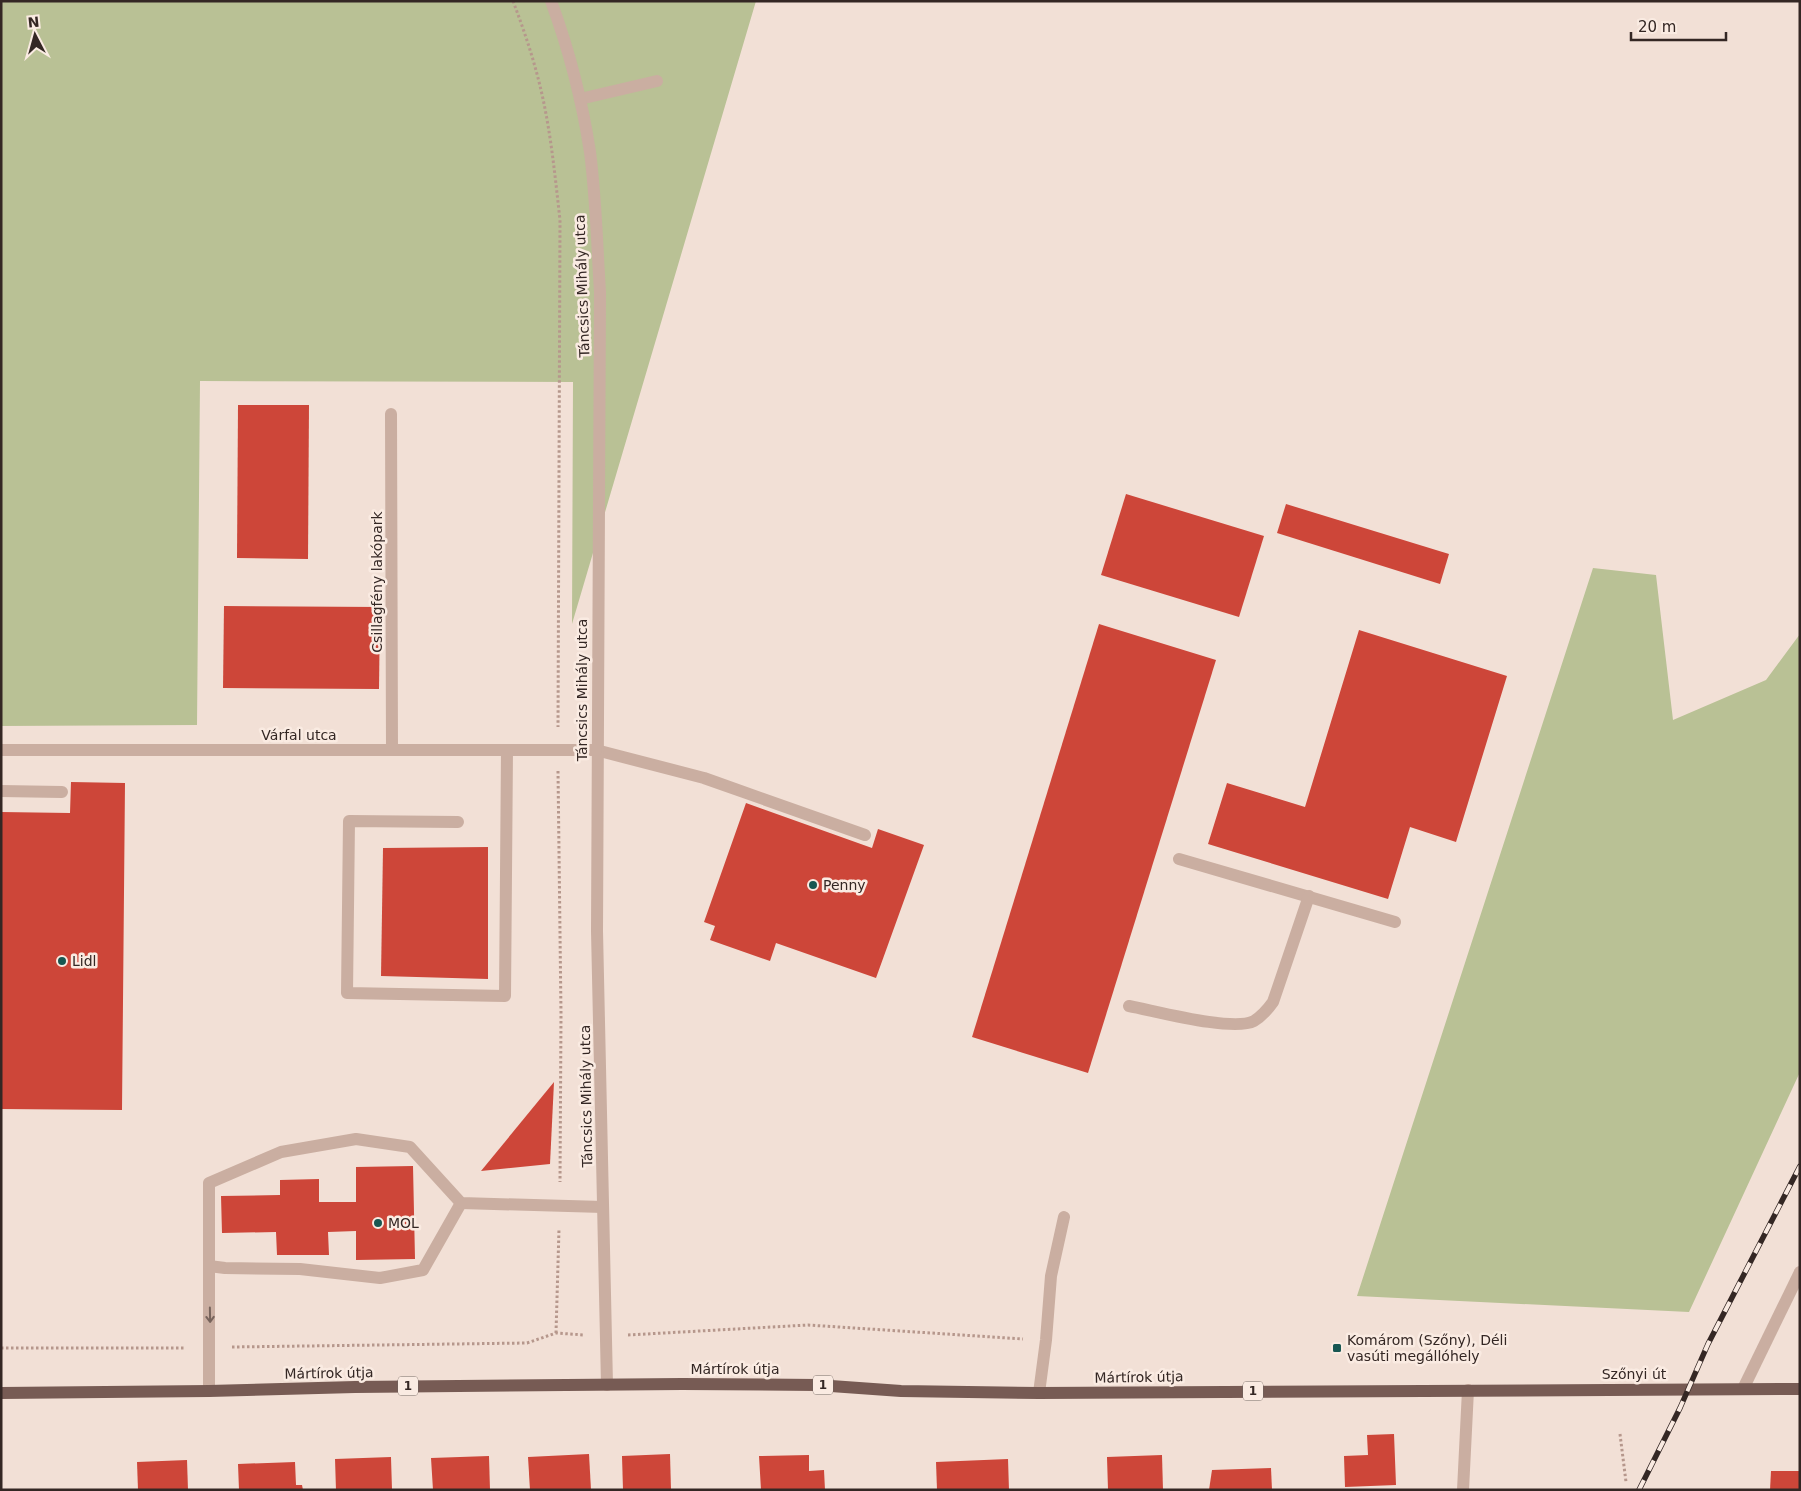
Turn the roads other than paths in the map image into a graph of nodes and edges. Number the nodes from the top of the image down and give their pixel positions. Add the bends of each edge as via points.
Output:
1 (551, 1) edge
2 (657, 81) dead end
3 (580, 99) junction
4 (391, 414) dead end
5 (1, 750) edge
6 (392, 750) junction
7 (507, 750) junction
8 (596, 750) junction
9 (1, 791) edge
10 (62, 792) dead end
11 (458, 822) dead end
12 (865, 835) dead end
13 (1180, 859) dead end
14 (1309, 896) junction
15 (1395, 922) dead end
16 (1130, 1006) dead end
17 (461, 1203) junction
18 (602, 1207) junction
19 (1064, 1217) dead end
20 (209, 1266) junction
21 (1800, 1272) edge
22 (606, 1385) junction
23 (1742, 1389) junction
24 (1800, 1389) edge
25 (1468, 1390) junction
26 (209, 1392) junction
27 (1039, 1393) junction
28 (1, 1394) edge
29 (1463, 1490) edge

1 - 3 street, Táncsics Mihály utca
2 - 3 street
3 - 8 street, Táncsics Mihály utca via 590,161 600,292
4 - 6 street, Csillagfény lakópark
5 - 6 street, Várfal utca
6 - 7 street, Várfal utca
7 - 8 street, Várfal utca
7 - 11 street via 505,996 347,993 349,821
8 - 12 street, Várfal utca via 704,778
8 - 18 street, Táncsics Mihály utca
9 - 10 street
13 - 14 street
14 - 15 street
14 - 16 street via 1273,1002 1253,1021 1239,1025 1215,1023
17 - 18 street
17 - 20 street via 423,1270 380,1278 300,1269
17 - 20 street via 410,1147 356,1139 282,1152 209,1183
18 - 22 street, Táncsics Mihály utca
19 - 27 street via 1051,1276
20 -> 26 street
21 - 23 street
22 - 26 main road, Mártírok útja / 1
22 - 27 main road, Mártírok útja / 1 via 817,1385 901,1391
23 - 24 main road, Szőnyi út / 1
23 - 25 main road, Szőnyi út / 1
25 - 27 main road, Mártírok útja / 1
25 - 29 street
26 - 28 main road, Mártírok útja / 1

